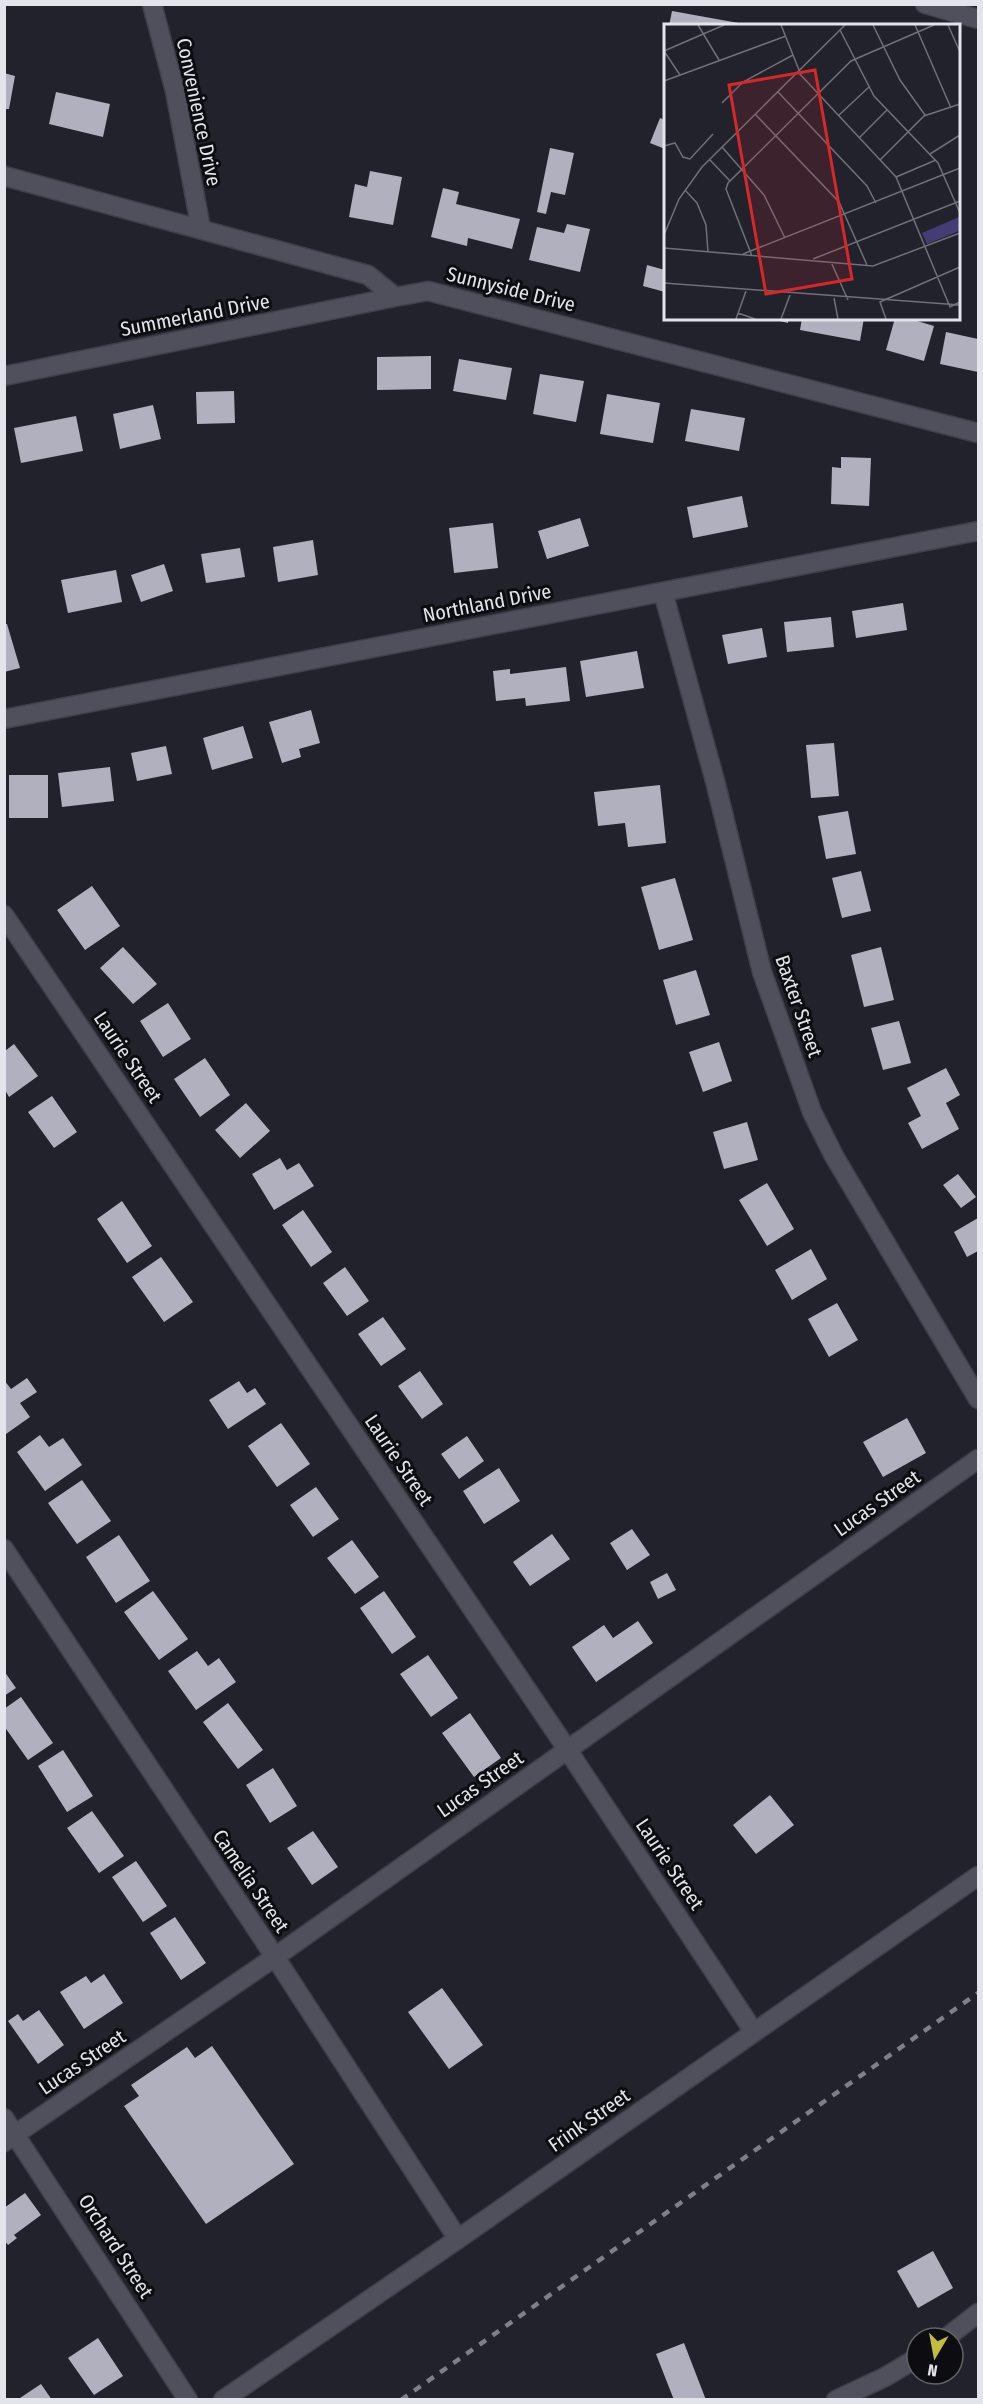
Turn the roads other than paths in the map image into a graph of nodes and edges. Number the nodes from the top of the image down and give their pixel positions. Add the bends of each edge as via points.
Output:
1 (152, 4) edge
2 (925, 4) edge
3 (978, 19) edge
4 (4, 176) edge
5 (201, 229) junction
6 (395, 297) junction
7 (4, 376) edge
8 (978, 433) edge
9 (978, 531) edge
10 (663, 592) junction
11 (4, 719) edge
12 (4, 915) edge
13 (978, 1400) edge
14 (978, 1459) edge
15 (4, 1549) edge
16 (567, 1749) junction
17 (978, 1876) edge
18 (275, 1957) junction
19 (754, 2032) junction
20 (4, 2118) edge
21 (10, 2138) edge
22 (458, 2239) junction
23 (978, 2313) edge
24 (961, 2326) edge
25 (905, 2365) edge
26 (188, 2400) edge
27 (223, 2400) edge
28 (837, 2400) edge

1 - 5 street, Convenience Drive via 175,91
2 - 3 street
4 - 5 street
5 - 6 street via 368,275
6 - 7 street, Summerland Drive
6 - 8 street, Sunnyside Drive via 428,291
9 - 10 street, Northland Drive
10 - 11 street, Northland Drive
10 - 13 street, Baxter Street via 762,972 808,1102 834,1156
12 - 16 street, Laurie Street
14 - 16 street, Lucas Street
15 - 18 street, Camelia Street
16 - 18 street, Lucas Street
16 - 19 street, Laurie Street
17 - 19 street, Frink Street
18 - 21 street, Lucas Street
18 - 22 street, Camelia Street
19 - 22 street, Frink Street
20 - 21 street, Orchard Street
21 - 26 street, Orchard Street
22 - 27 street, Frink Street
23 - 24 street
25 - 28 street

